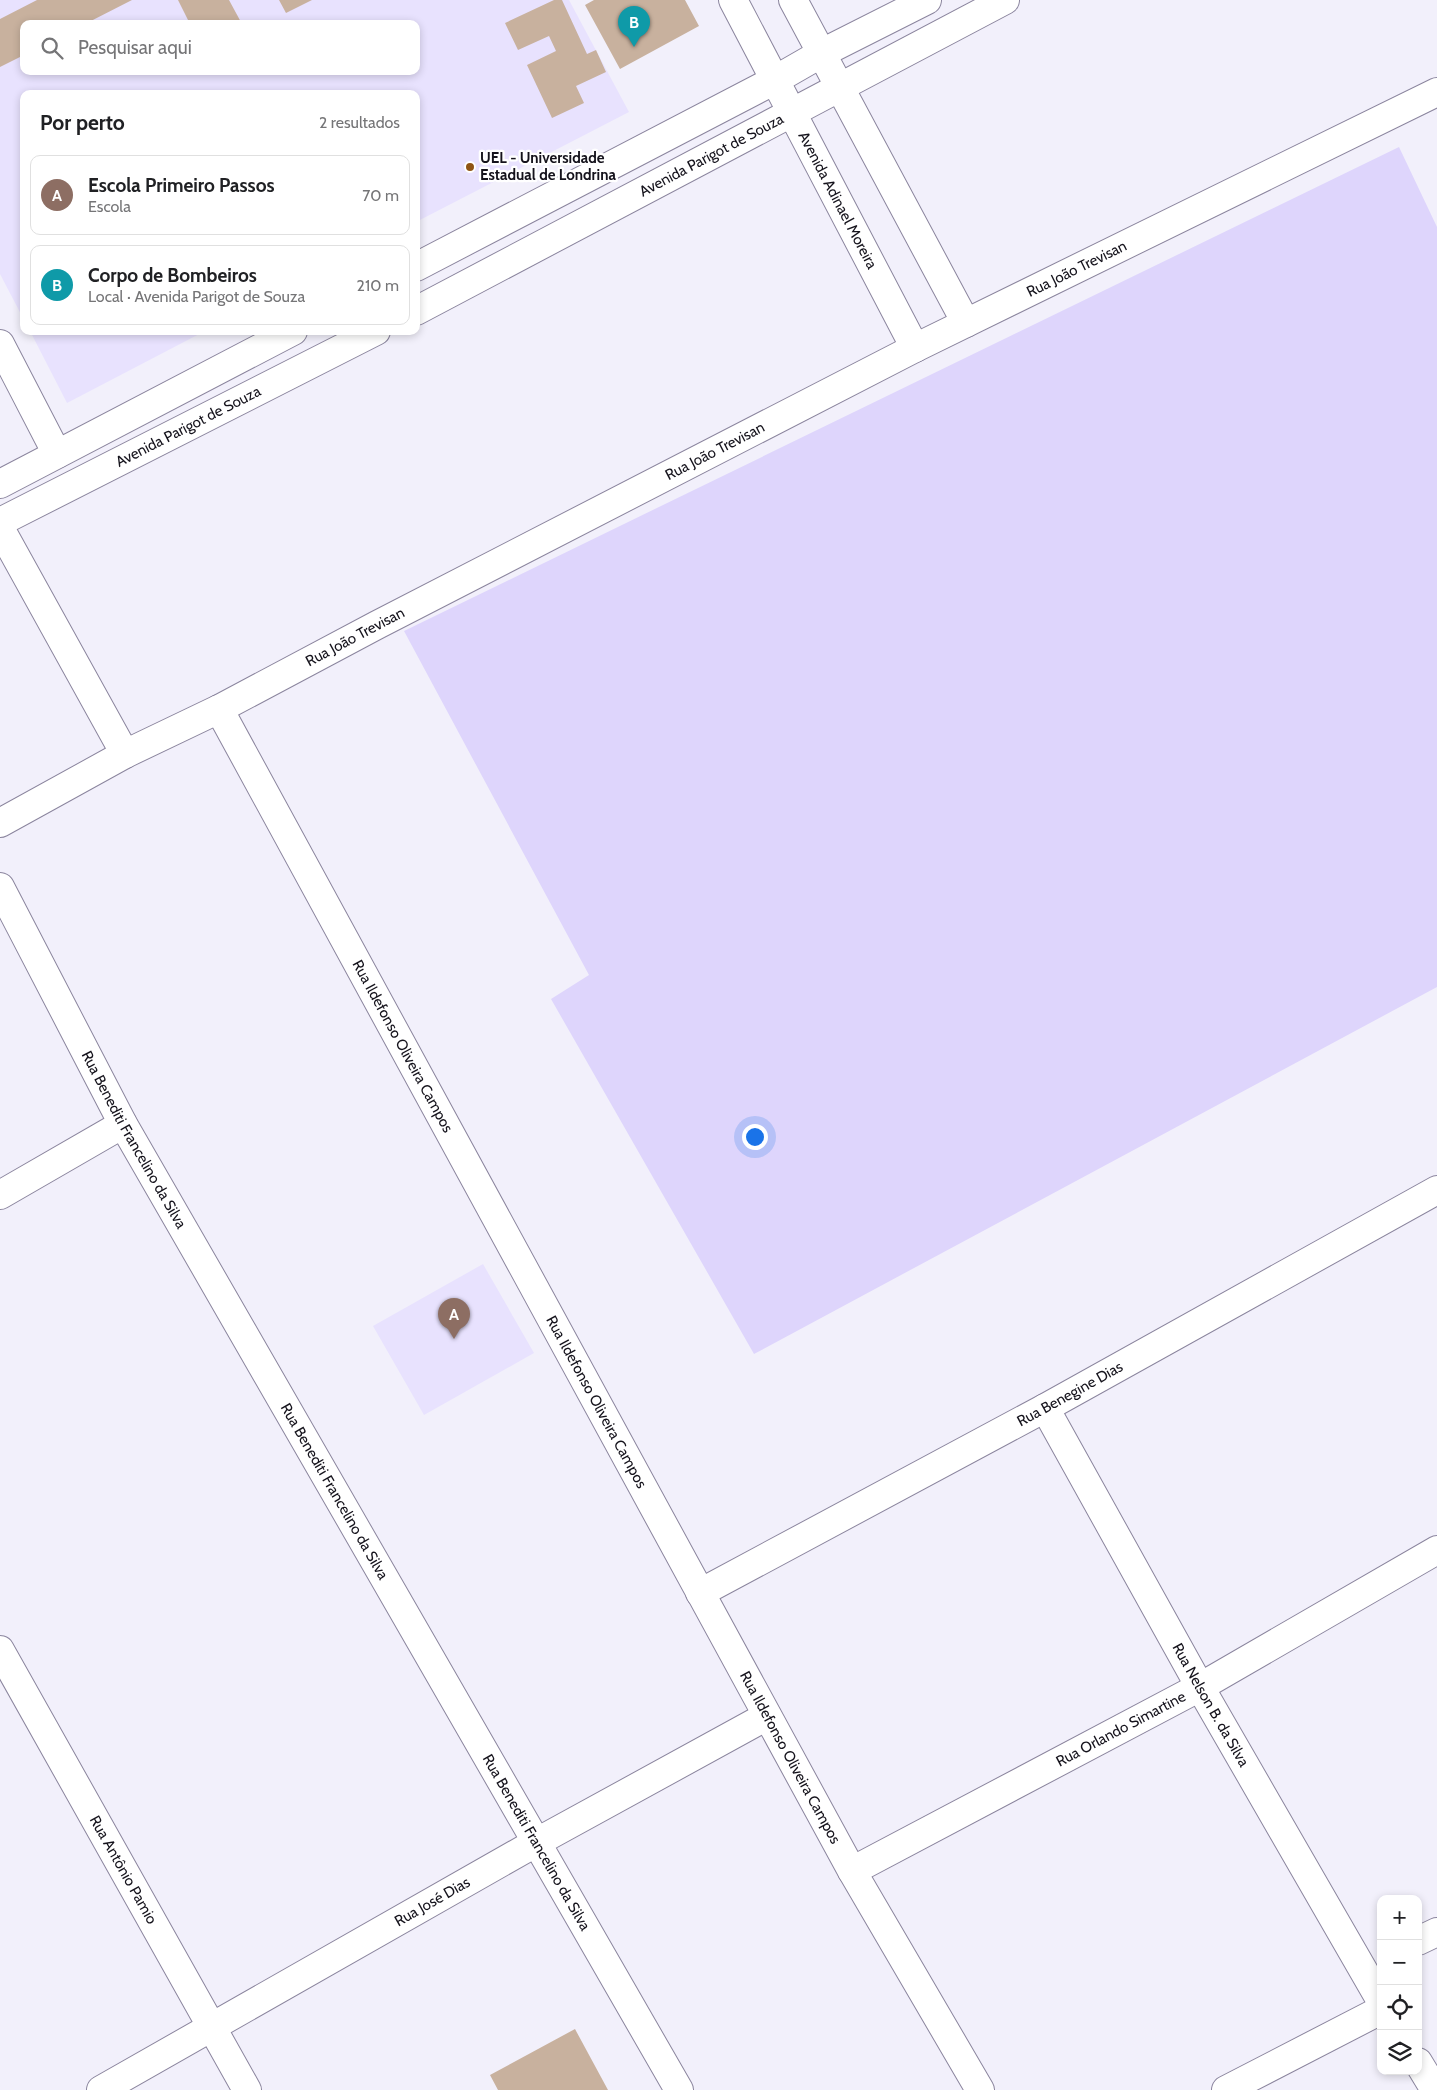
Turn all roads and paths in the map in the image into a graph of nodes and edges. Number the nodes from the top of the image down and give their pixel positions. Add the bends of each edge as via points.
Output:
1 (733, 0) edge
2 (793, 0) edge
3 (927, 0) edge
4 (1005, 0) edge
5 (822, 53) junction
6 (775, 80) junction
7 (840, 87) junction
8 (1437, 92) edge
9 (794, 113) junction
10 (420, 265) edge
11 (420, 309) edge
12 (966, 322) junction
13 (285, 335) edge
14 (368, 335) edge
15 (0, 344) edge
16 (915, 348) junction
17 (57, 454) junction
18 (0, 484) edge
19 (0, 522) edge
20 (0, 528) edge
21 (219, 709) junction
22 (125, 754) junction
23 (0, 822) edge
24 (0, 887) edge
25 (123, 1124) junction
26 (1437, 1190) edge
27 (0, 1195) edge
28 (1045, 1408) junction
29 (1437, 1550) edge
30 (700, 1593) junction
31 (0, 1650) edge
32 (1200, 1687) junction
33 (767, 1716) junction
34 (537, 1842) junction
35 (852, 1871) junction
36 (1437, 1932) edge
37 (1420, 1940) edge
38 (1372, 1966) edge
39 (1377, 1985) edge
40 (1377, 2012) edge
41 (212, 2027) junction
42 (1422, 2069) edge
43 (101, 2090) edge
44 (248, 2090) edge
45 (679, 2090) edge
46 (980, 2090) edge
47 (1226, 2090) edge
48 (1435, 2090) edge

1 - 6 street, Avenida Adinael Moreira
2 - 5 street
3 - 5 street
4 - 7 street, Avenida Parigot de Souza
5 - 6 street
5 - 7 street
6 - 9 street, Avenida Adinael Moreira
6 - 10 street
7 - 9 street, Avenida Parigot de Souza
7 - 12 street
8 - 12 street, Rua João Trevisan
9 - 11 street, Avenida Parigot de Souza
9 - 16 street, Avenida Adinael Moreira
12 - 16 street, Rua João Trevisan
13 - 17 street
14 - 19 street, Avenida Parigot de Souza
15 - 17 street
16 - 21 street, Rua João Trevisan
17 - 18 street
20 - 22 street
21 - 22 street, Rua João Trevisan
21 - 30 street, Rua Ildefonso Oliveira Campos
22 - 23 street, Rua João Trevisan
24 - 25 street, Rua Benediti Francelino da Silva
25 - 27 street
25 - 34 street, Rua Benediti Francelino da Silva
26 - 28 street, Rua Benegine Dias
28 - 30 street, Rua Benegine Dias
28 - 32 street, Rua Nelson B. da Silva
29 - 32 street, Rua Orlando Simartine
30 - 33 street, Rua Ildefonso Oliveira Campos
31 - 41 street, Rua Antônio Pamio
32 - 35 street, Rua Orlando Simartine
32 - 38 street, Rua Nelson B. da Silva
33 - 34 street, Rua José Dias
33 - 35 street, Rua Ildefonso Oliveira Campos
34 - 41 street, Rua José Dias
34 - 45 street, Rua Benediti Francelino da Silva
35 - 46 street, Rua Ildefonso Oliveira Campos
36 - 37 street
38 - 39 street, Rua Nelson B. da Silva
40 - 47 street
41 - 43 street, Rua José Dias
41 - 44 street, Rua Antônio Pamio
42 - 48 street

